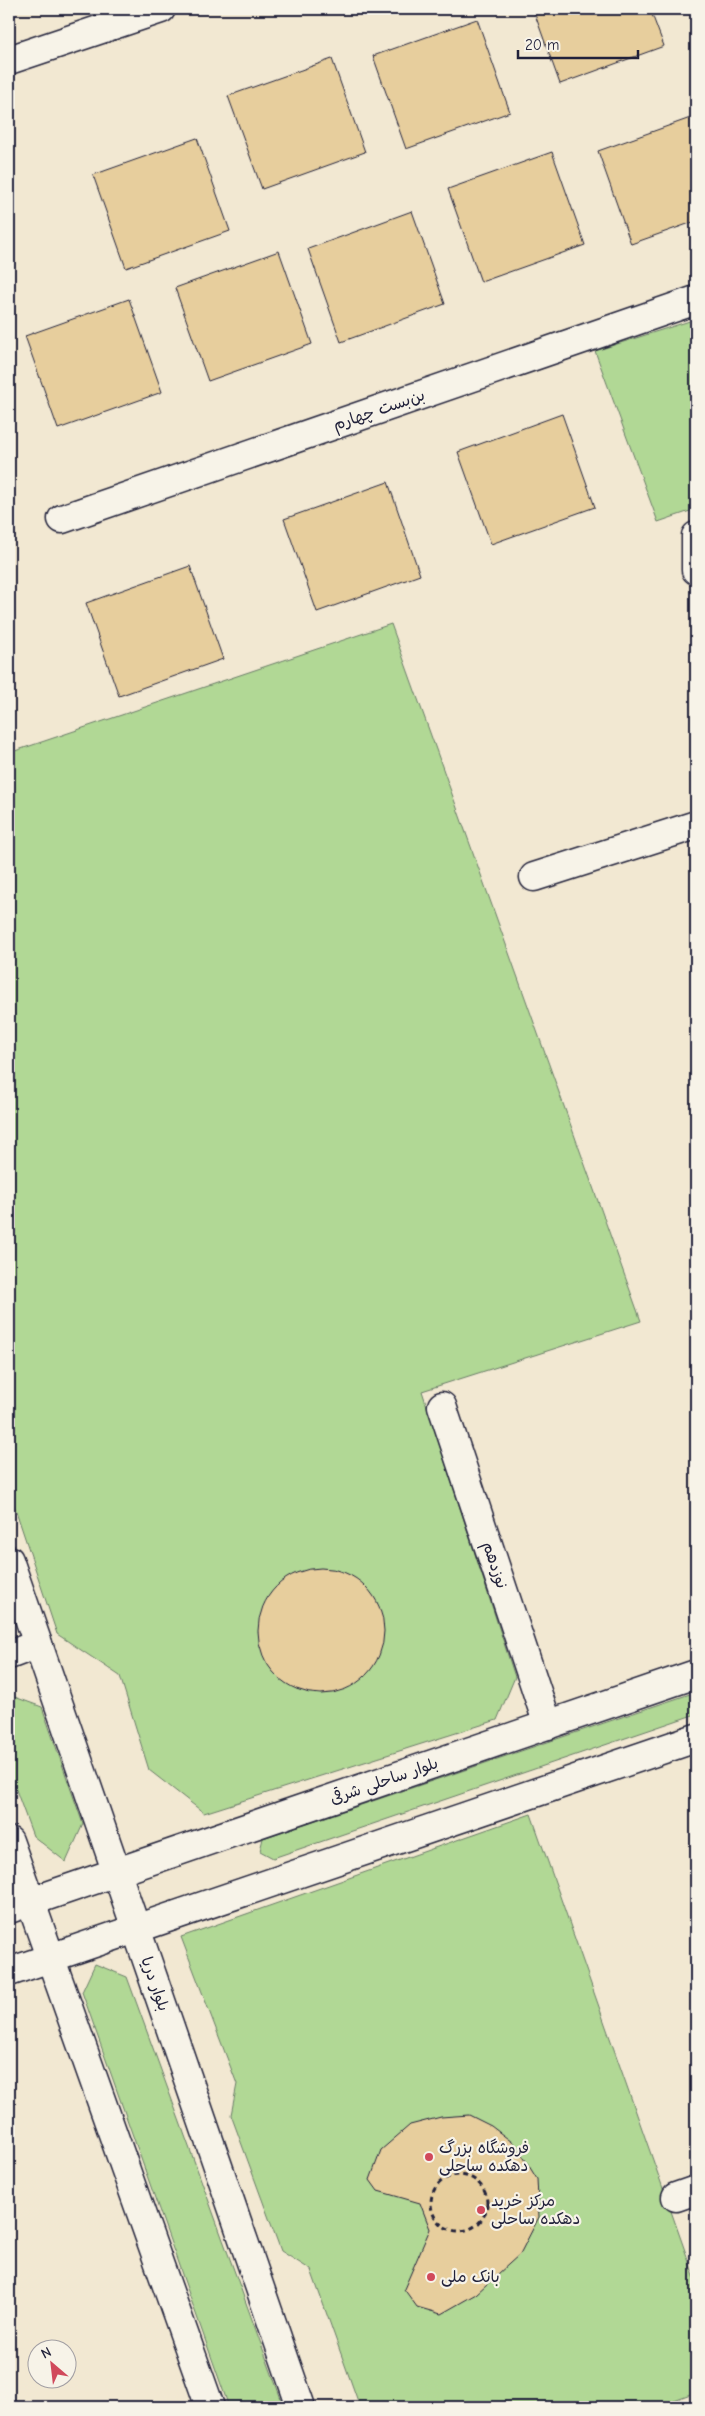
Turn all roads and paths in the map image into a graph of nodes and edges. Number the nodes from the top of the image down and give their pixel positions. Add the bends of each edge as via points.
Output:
1 (161, 9) edge
2 (9, 60) edge
3 (696, 300) edge
4 (62, 519) dead end
5 (696, 536) edge
6 (696, 570) edge
7 (696, 825) edge
8 (534, 877) dead end
9 (442, 1406) dead end
10 (9, 1560) edge
11 (38, 1644) junction
12 (9, 1655) edge
13 (696, 1674) edge
14 (548, 1725) junction
15 (696, 1738) edge
16 (9, 1842) edge
17 (116, 1872) junction
18 (19, 1905) edge
19 (136, 1929) junction
20 (49, 1958) junction
21 (9, 1972) edge
22 (434, 2189) joint
23 (210, 2407) edge
24 (301, 2407) edge

1 - 2 street
3 - 4 street, بن‌بست چهارم
5 - 6 street
7 - 8 street
9 - 14 street, نوزدهم
10 - 11 street, بلوار دریا
11 - 12 street
11 - 17 street, بلوار دریا
13 - 14 street, بلوار ساحلی شرقی
14 - 17 street, بلوار ساحلی شرقی
15 - 19 street
16 - 18 street
17 - 18 street, بلوار ساحلی شرقی
17 - 19 street, بلوار دریا
18 - 20 street
19 - 20 street
19 - 24 street, بلوار دریا
20 - 21 street
20 - 23 street
22 - 22 path via 442,2180 454,2175 467,2176 479,2182 486,2192 485,2217 464,2231 446,2228 433,2214

